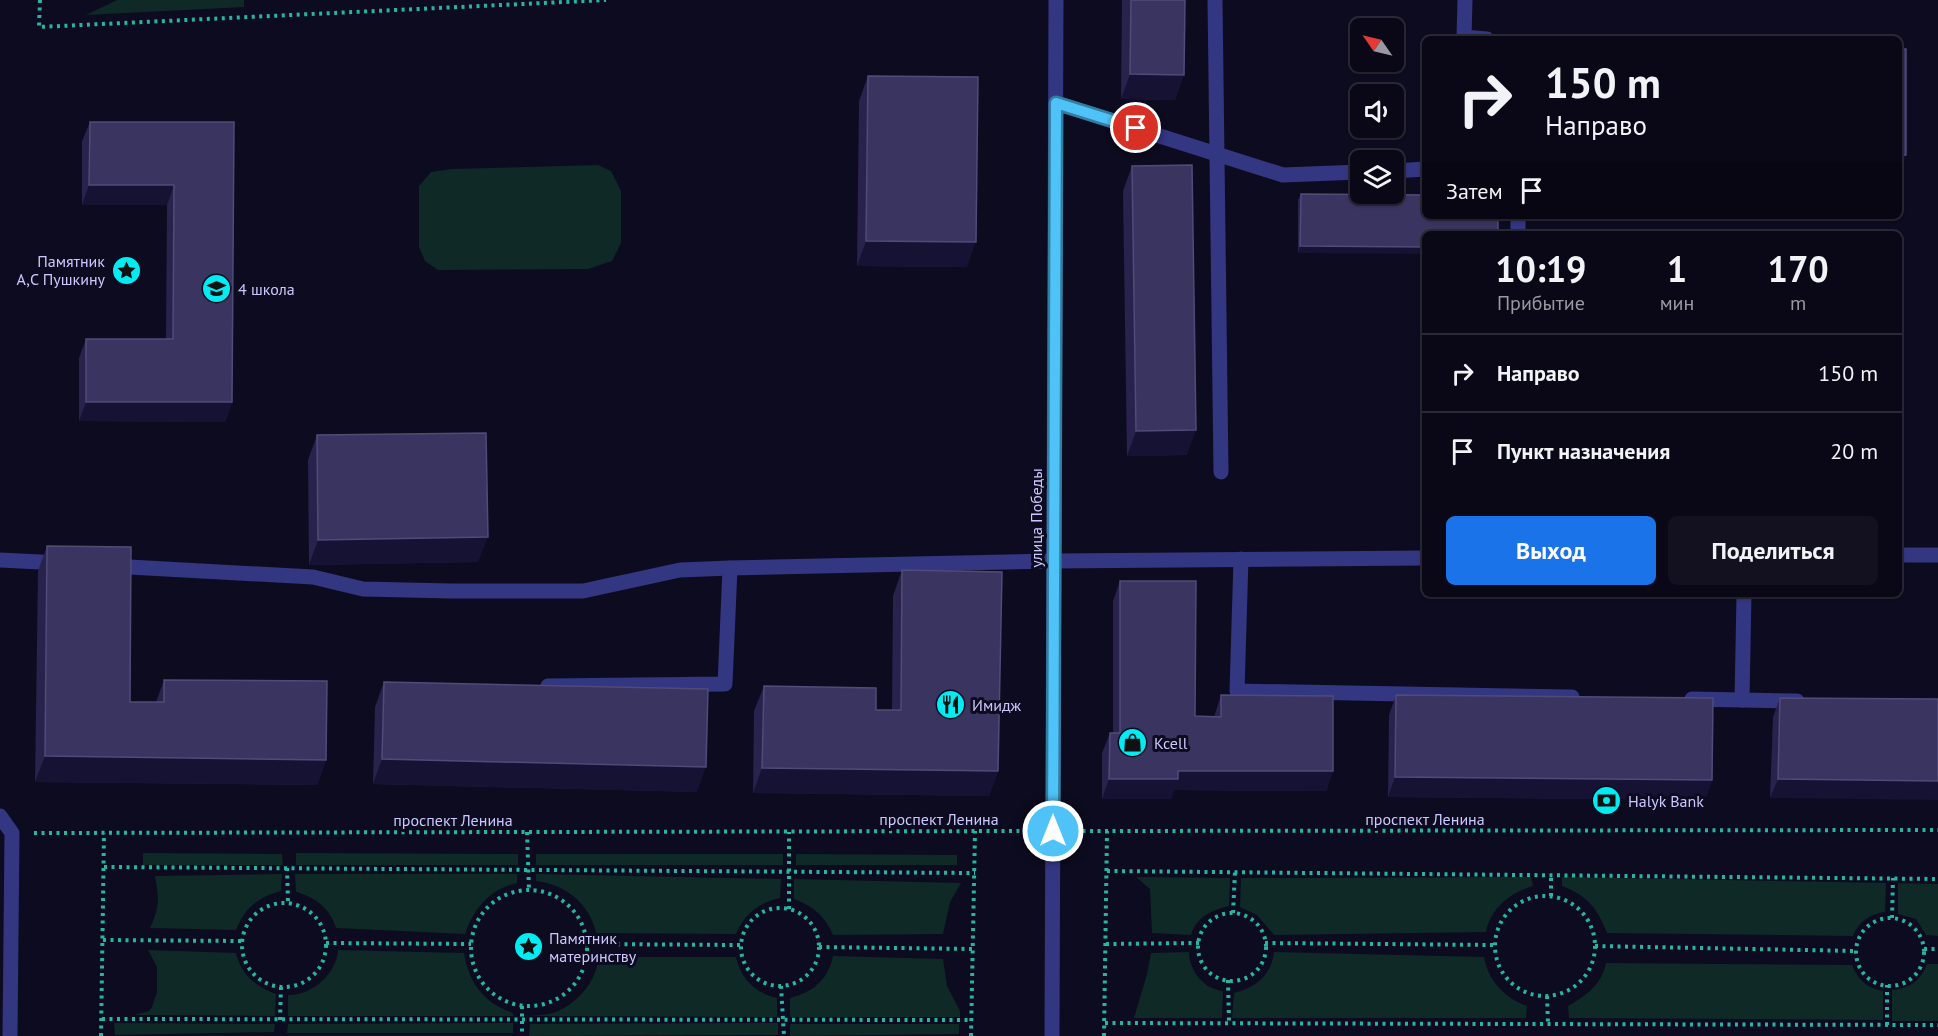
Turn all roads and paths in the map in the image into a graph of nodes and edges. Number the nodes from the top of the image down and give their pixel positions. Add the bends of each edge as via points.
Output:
1 (40, 0) edge
2 (606, 0) edge
3 (1056, 0) edge
4 (1215, 0) edge
5 (1465, 0) edge
6 (1464, 36) edge
7 (1056, 103) junction
8 (1217, 154) junction
9 (1422, 169) edge
10 (1404, 170) edge
11 (1350, 172) edge
12 (1221, 472) dead end
13 (1902, 555) edge
14 (1938, 555) edge
15 (1422, 558) edge
16 (0, 560) edge
17 (1241, 560) junction
18 (1054, 561) junction
19 (70, 564) edge
20 (93, 565) edge
21 (730, 568) junction
22 (1744, 597) edge
23 (528, 687) edge
24 (1589, 698) edge
25 (1671, 699) edge
26 (1742, 700) junction
27 (1811, 701) edge
28 (0, 816) edge
29 (1938, 830) edge
30 (789, 831) junction
31 (975, 831) junction
32 (1053, 831) junction
33 (1107, 831) junction
34 (527, 832) junction
35 (12, 833) junction
36 (104, 833) junction
37 (104, 867) junction
38 (287, 868) junction
39 (528, 869) junction
40 (1107, 871) junction
41 (789, 872) junction
42 (1235, 872) junction
43 (975, 873) junction
44 (1551, 875) junction
45 (1893, 878) junction
46 (1938, 879) edge
47 (529, 890) junction
48 (1551, 896) junction
49 (288, 903) junction
50 (789, 909) junction
51 (1233, 913) junction
52 (1892, 918) junction
53 (103, 940) junction
54 (242, 941) junction
55 (326, 943) junction
56 (1199, 943) junction
57 (1265, 943) junction
58 (587, 944) junction
59 (1106, 944) junction
60 (471, 945) junction
61 (741, 945) junction
62 (1495, 945) junction
63 (1595, 946) junction
64 (819, 947) junction
65 (973, 949) junction
66 (1924, 949) junction
67 (1938, 949) edge
68 (1856, 951) junction
69 (1228, 980) junction
70 (1887, 985) junction
71 (281, 986) junction
72 (782, 986) junction
73 (1547, 996) junction
74 (522, 1006) junction
75 (102, 1019) junction
76 (280, 1020) junction
77 (522, 1020) junction
78 (783, 1020) junction
79 (971, 1020) junction
80 (1105, 1023) junction
81 (1229, 1023) junction
82 (1548, 1024) junction
83 (1887, 1025) junction
84 (1938, 1025) edge
85 (10, 1036) edge
86 (101, 1036) edge
87 (522, 1036) edge
88 (784, 1036) edge
89 (971, 1036) edge
90 (1052, 1036) edge
91 (1104, 1036) edge

1 - 2 path via 39,27
3 - 7 street, улица Победы
4 - 8 street
5 - 6 street
7 - 8 street
7 - 18 street, улица Победы
8 - 11 street via 1283,175
8 - 12 street
9 - 10 street
13 - 14 street
15 - 17 street
16 - 19 street
17 - 18 street
17 - 24 street via 1237,691
18 - 21 street
18 - 32 street, улица Победы
20 - 21 street via 313,577 363,590 451,591 583,591 680,570
21 - 23 street via 725,684
22 - 26 street
25 - 26 street
26 - 27 street
28 - 35 street
29 - 33 path, проспект Ленина
30 - 31 path, проспект Ленина
30 - 34 path, проспект Ленина
30 - 41 path
31 - 32 path, проспект Ленина
31 - 43 path
32 - 33 path, проспект Ленина
32 - 90 street, улица Победы
33 - 40 path
34 - 36 path, проспект Ленина
34 - 39 path
35 - 36 path, проспект Ленина
35 - 85 street
36 - 37 path
37 - 38 path
37 - 53 path
38 - 39 path
38 - 49 path
39 - 41 path
39 - 47 path
40 - 42 path
40 - 59 path
41 - 43 path
41 - 50 path
42 - 44 path
42 - 51 path
43 - 65 path
44 - 45 path
44 - 48 path
45 - 46 path
45 - 52 path
47 - 58 path via 545,892 573,910
47 - 60 path via 505,896 485,911 476,924
48 - 62 path via 1520,902 1508,912 1499,925
48 - 63 path via 1579,909 1589,921
49 - 54 path via 267,906 255,915
49 - 55 path via 309,910 319,921
50 - 61 path via 762,912 744,932
50 - 64 path via 811,924
51 - 56 path via 1209,922
51 - 57 path via 1257,924
52 - 66 path via 1912,926 1921,936
52 - 68 path via 1875,921 1864,930
53 - 54 path
53 - 75 path
54 - 71 path via 250,969 260,979
55 - 60 path
55 - 71 path via 314,975 302,983
56 - 59 path
56 - 69 path via 1200,959 1207,970
57 - 62 path
57 - 69 path via 1263,961 1256,972 1244,979
58 - 61 path
58 - 74 path via 582,973 573,987 546,1005
59 - 80 path
60 - 74 path via 476,973 485,987 498,998
61 - 72 path via 748,971 758,980
62 - 73 path via 1501,971 1511,983 1524,992
63 - 68 path
63 - 73 path via 1591,967 1582,980 1569,990
64 - 65 path
64 - 72 path via 808,974 798,982
65 - 79 path
66 - 67 path
66 - 70 path via 1923,962 1916,974 1905,982
68 - 70 path via 1860,967 1868,977
69 - 81 path
70 - 83 path
71 - 76 path
72 - 78 path
73 - 82 path
74 - 77 path
75 - 76 path
75 - 86 path
76 - 77 path
77 - 78 path
77 - 87 path
78 - 79 path
78 - 88 path
79 - 89 path
80 - 81 path
80 - 91 path
81 - 82 path
82 - 83 path
83 - 84 path

